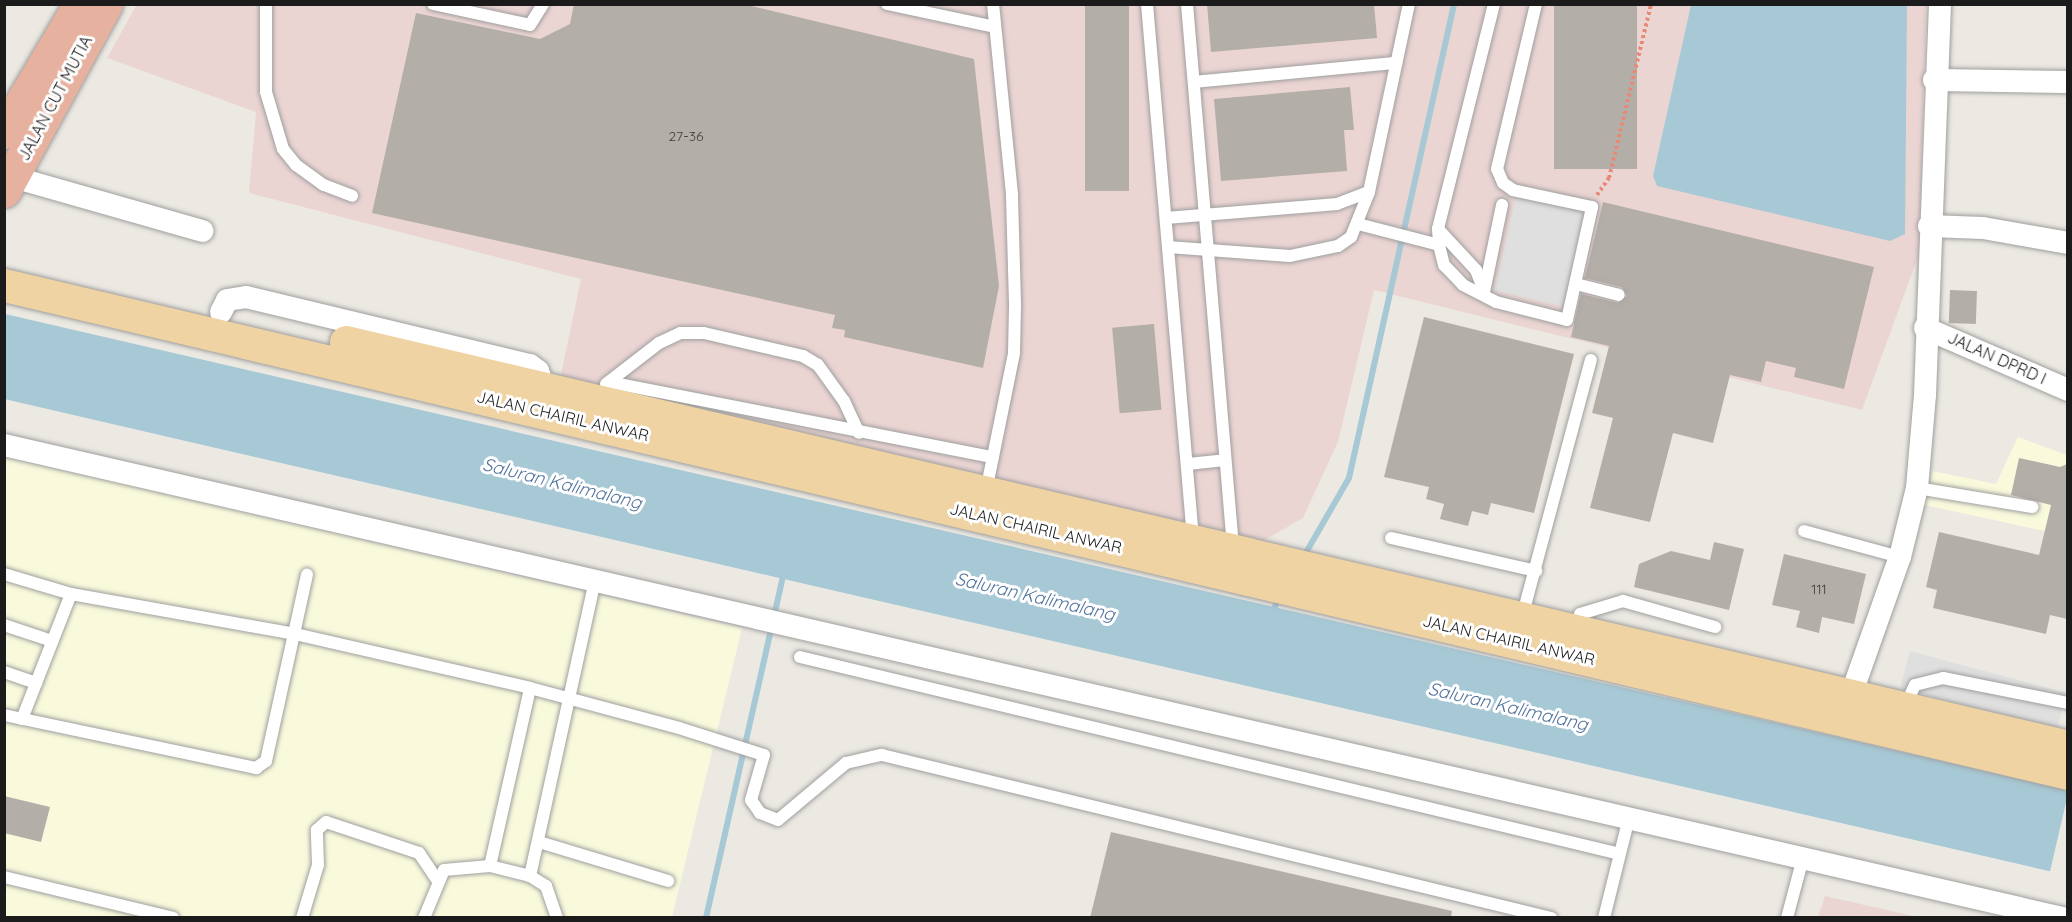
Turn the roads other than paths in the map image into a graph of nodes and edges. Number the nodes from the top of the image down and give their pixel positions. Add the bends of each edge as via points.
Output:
1 (80, 4) edge
2 (106, 4) edge
3 (266, 4) edge
4 (434, 4) edge
5 (543, 4) edge
6 (887, 4) edge
7 (993, 4) edge
8 (1147, 4) edge
9 (1187, 4) edge
10 (1408, 4) edge
11 (1494, 4) edge
12 (1536, 4) edge
13 (1940, 4) edge
14 (995, 27) junction
15 (46, 63) junction
16 (1396, 63) junction
17 (1934, 80) junction
18 (1194, 82) junction
19 (2067, 82) edge
20 (4, 86) edge
21 (4, 132) edge
22 (8, 187) edge
23 (1369, 192) junction
24 (352, 196) dead end
25 (1502, 205) dead end
26 (1205, 213) junction
27 (1166, 218) junction
28 (1358, 224) junction
29 (1929, 226) junction
30 (1438, 229) junction
31 (202, 231) dead end
32 (2067, 243) edge
33 (1438, 245) junction
34 (1168, 247) junction
35 (1208, 252) junction
36 (4, 261) edge
37 (1576, 284) junction
38 (4, 285) edge
39 (1484, 292) junction
40 (1619, 295) dead end
41 (1925, 328) junction
42 (1591, 360) dead end
43 (599, 390) junction
44 (2067, 390) edge
45 (542, 399) junction
46 (859, 433) junction
47 (4, 445) edge
48 (993, 457) junction
49 (1225, 460) junction
50 (1188, 464) junction
51 (1917, 488) junction
52 (983, 503) junction
53 (2032, 507) dead end
54 (1804, 531) dead end
55 (1391, 538) dead end
56 (1193, 540) junction
57 (1233, 550) junction
58 (1900, 556) junction
59 (1264, 570) junction
60 (1536, 571) junction
61 (4, 574) edge
62 (307, 574) dead end
63 (595, 580) junction
64 (71, 594) junction
65 (4, 625) edge
66 (1716, 627) dead end
67 (1519, 629) junction
68 (1577, 630) junction
69 (295, 634) junction
70 (52, 641) junction
71 (800, 657) dead end
72 (4, 672) edge
73 (36, 682) junction
74 (530, 688) junction
75 (570, 697) junction
76 (2067, 703) edge
77 (1847, 707) junction
78 (1905, 708) junction
79 (4, 715) edge
80 (22, 719) junction
81 (2067, 747) edge
82 (2067, 773) edge
83 (1629, 818) junction
84 (539, 842) junction
85 (1620, 854) junction
86 (1803, 858) junction
87 (490, 866) junction
88 (530, 876) junction
89 (4, 877) edge
90 (438, 881) junction
91 (668, 881) dead end
92 (173, 918) edge
93 (302, 918) edge
94 (424, 918) edge
95 (557, 918) edge
96 (1551, 918) edge
97 (1604, 918) edge
98 (1787, 918) edge
99 (2062, 918) edge

1 - 15 highway, JALAN CUT MUTIA
2 - 22 highway, JALAN CUT MUTIA
3 - 24 lane via 266,92 283,149 296,165 324,184
4 - 5 lane via 530,25
6 - 14 lane
7 - 14 lane
8 - 27 lane
9 - 18 lane
10 - 16 lane
11 - 30 lane
12 - 37 lane via 1497,168 1503,183 1513,190 1592,207
13 - 17 street
14 - 48 lane via 1012,194 1015,304 1014,353
15 - 20 highway
15 - 21 highway, JALAN CUT MUTIA
16 - 18 lane
16 - 23 lane
17 - 19 street
17 - 29 street
18 - 26 lane
22 - 31 street
23 - 26 lane via 1337,204
23 - 28 lane
25 - 39 lane
26 - 27 lane
26 - 35 lane
27 - 34 lane
28 - 33 lane
28 - 35 lane via 1345,242 1321,252 1256,257
29 - 32 street via 1983,228
29 - 41 street
30 - 33 lane
30 - 39 lane via 1476,270
33 - 39 lane via 1451,273 1463,285
34 - 35 lane
34 - 50 lane
35 - 49 lane
36 - 45 main road, JALAN CHAIRIL ANWAR via 221,312
37 - 39 lane via 1567,320 1496,302
37 - 40 lane
38 - 45 main road, JALAN CHAIRIL ANWAR
41 - 44 street, JALAN DPRD I
41 - 51 street
42 - 60 lane
43 - 45 main road, JALAN CHAIRIL ANWAR
43 - 46 lane
43 - 46 lane via 659,343 680,333 704,333 803,356 818,365 844,401
43 - 52 main road, JALAN CHAIRIL ANWAR
45 - 52 main road, JALAN CHAIRIL ANWAR
46 - 48 lane
47 - 63 street
48 - 52 lane
49 - 50 lane
49 - 57 lane
50 - 56 lane
51 - 53 lane
51 - 58 street
52 - 56 main road, JALAN CHAIRIL ANWAR
52 - 59 main road, JALAN CHAIRIL ANWAR
54 - 58 lane
55 - 60 lane
56 - 57 main road, JALAN CHAIRIL ANWAR
57 - 59 main road, JALAN CHAIRIL ANWAR
58 - 77 street
59 - 67 main road, JALAN CHAIRIL ANWAR
60 - 67 lane
61 - 64 lane
62 - 69 lane
63 - 75 lane
63 - 83 street
64 - 69 lane
64 - 70 lane
65 - 70 lane
66 - 68 lane via 1623,601 1580,614
67 - 68 main road, JALAN CHAIRIL ANWAR
67 - 77 main road, JALAN CHAIRIL ANWAR
68 - 77 main road, JALAN CHAIRIL ANWAR
69 - 74 lane
69 - 80 lane via 266,761 256,768
70 - 73 lane
71 - 85 lane
72 - 73 lane
73 - 80 lane
74 - 75 lane
74 - 87 lane
75 - 84 lane
75 - 96 lane via 764,755 751,800 760,813 778,820 846,763 882,755
76 - 78 lane via 1943,678 1915,685
77 - 78 main road, JALAN CHAIRIL ANWAR
77 - 82 main road, JALAN CHAIRIL ANWAR
78 - 81 main road, JALAN CHAIRIL ANWAR
79 - 80 lane
83 - 85 lane
83 - 86 street
84 - 88 lane
84 - 91 lane
85 - 97 lane
86 - 98 lane
86 - 99 street
87 - 88 lane
87 - 90 lane via 444,870
88 - 95 lane via 546,886
89 - 92 lane
90 - 93 lane via 419,853 326,822 317,830 318,865
90 - 94 lane

